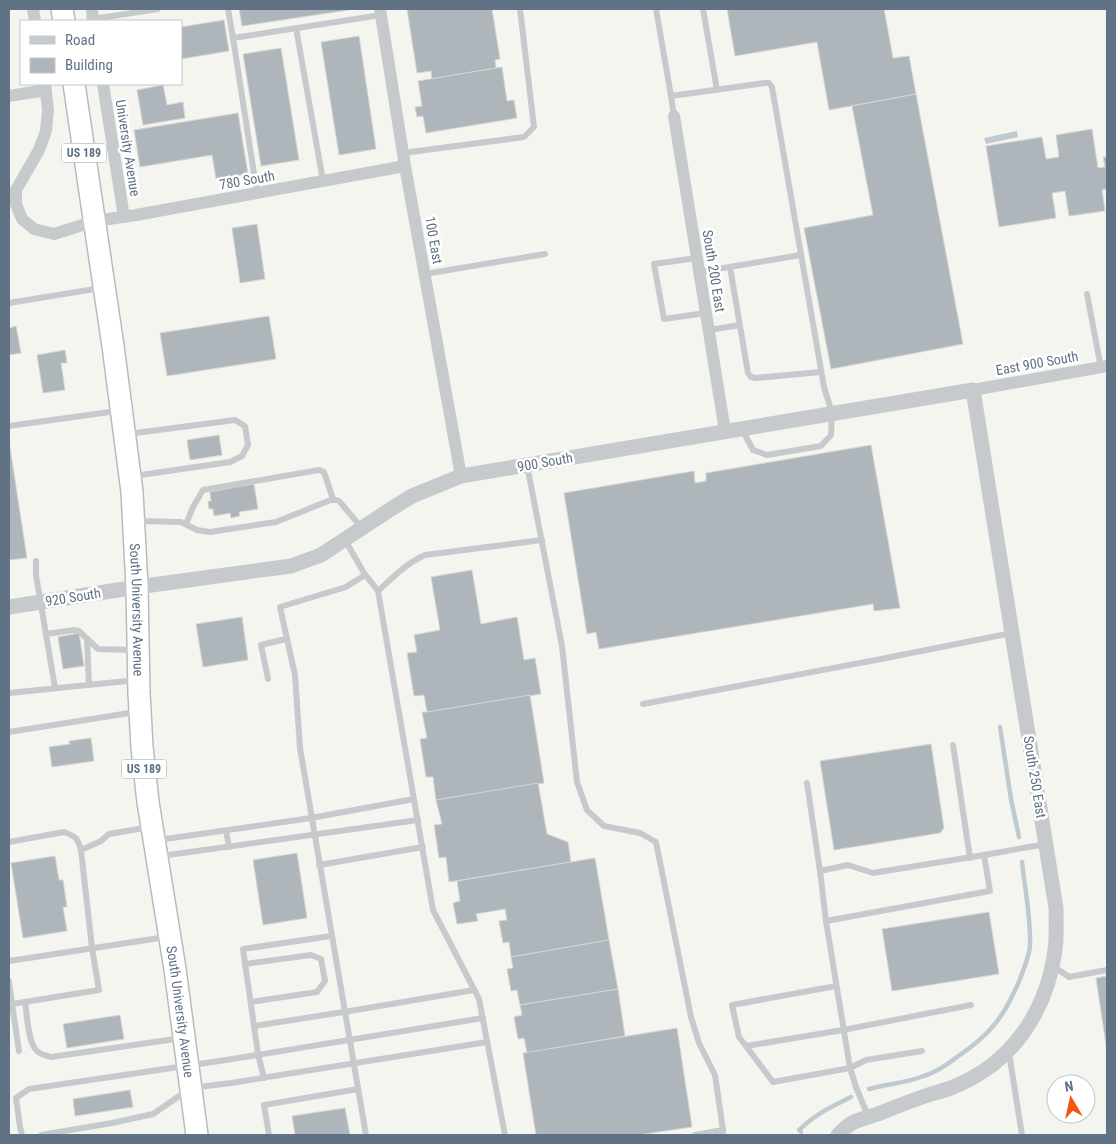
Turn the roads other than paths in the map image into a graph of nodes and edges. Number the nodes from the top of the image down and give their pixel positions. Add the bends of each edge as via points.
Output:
1 (158, 9) edge
2 (228, 9) edge
3 (520, 9) edge
4 (656, 9) edge
5 (703, 9) edge
6 (381, 12) edge
7 (93, 16) edge
8 (296, 28) junction
9 (233, 38) junction
10 (74, 85) edge
11 (103, 85) edge
12 (46, 87) edge
13 (717, 90) junction
14 (9, 96) edge
15 (671, 96) junction
16 (674, 116) joint
17 (404, 160) junction
18 (323, 181) junction
19 (257, 193) junction
20 (124, 217) junction
21 (94, 221) junction
22 (545, 254) dead end
23 (801, 255) junction
24 (697, 258) junction
25 (730, 267) junction
26 (699, 272) junction
27 (425, 274) junction
28 (104, 287) junction
29 (1087, 294) dead end
30 (9, 303) edge
31 (706, 313) junction
32 (740, 325) junction
33 (709, 330) junction
34 (1104, 367) edge
35 (821, 372) junction
36 (973, 390) junction
37 (121, 410) junction
38 (832, 413) junction
39 (10, 424) edge
40 (741, 428) junction
41 (725, 431) junction
42 (124, 435) junction
43 (527, 465) junction
44 (130, 476) junction
45 (461, 476) junction
46 (333, 499) junction
47 (134, 521) junction
48 (186, 524) junction
49 (362, 528) junction
50 (345, 539) junction
51 (542, 540) junction
52 (36, 561) dead end
53 (366, 575) junction
54 (137, 587) junction
55 (378, 591) junction
56 (41, 602) junction
57 (9, 607) edge
58 (1012, 633) junction
59 (46, 634) junction
60 (87, 639) junction
61 (286, 639) junction
62 (138, 650) junction
63 (139, 679) junction
64 (268, 679) dead end
65 (89, 685) junction
66 (55, 688) junction
67 (9, 693) edge
68 (643, 704) dead end
69 (140, 711) junction
70 (9, 732) edge
71 (953, 745) dead end
72 (807, 783) dead end
73 (414, 799) junction
74 (311, 818) junction
75 (418, 820) junction
76 (226, 830) junction
77 (314, 834) junction
78 (154, 841) junction
79 (9, 842) edge
80 (1046, 844) junction
81 (229, 847) junction
82 (423, 847) junction
83 (81, 850) junction
84 (984, 855) junction
85 (970, 858) junction
86 (319, 865) junction
87 (820, 871) junction
88 (826, 921) junction
89 (170, 936) junction
90 (331, 936) junction
91 (92, 948) junction
92 (9, 961) edge
93 (246, 964) junction
94 (1052, 965) junction
95 (1107, 970) edge
96 (9, 981) edge
97 (836, 986) junction
98 (474, 990) junction
99 (26, 1002) junction
100 (251, 1002) junction
101 (12, 1004) junction
102 (971, 1005) dead end
103 (344, 1012) junction
104 (483, 1018) junction
105 (254, 1026) junction
106 (843, 1030) junction
107 (184, 1037) junction
108 (349, 1039) junction
109 (487, 1042) junction
110 (746, 1046) junction
111 (922, 1051) dead end
112 (19, 1052) dead end
113 (1008, 1052) junction
114 (258, 1054) junction
115 (353, 1063) junction
116 (188, 1065) junction
117 (850, 1068) junction
118 (264, 1078) junction
119 (191, 1088) junction
120 (358, 1089) junction
121 (12, 1098) edge
122 (868, 1118) junction
123 (723, 1133) edge
124 (22, 1135) edge
125 (41, 1135) edge
126 (197, 1135) edge
127 (269, 1135) edge
128 (366, 1135) edge
129 (505, 1135) edge
130 (695, 1135) edge
131 (838, 1135) edge
132 (1022, 1135) edge

1 - 7 lane
2 - 9 lane
3 - 17 lane via 534,127 524,137
4 - 15 lane
5 - 13 lane
6 - 8 lane
6 - 17 street, 100 East
8 - 9 lane
8 - 18 lane
9 - 19 lane
10 - 21 highway, South University Avenue / US 189
11 - 20 street, University Avenue
12 - 14 street
12 - 21 street via 46,131 16,190 16,204 22,220 34,229 54,234
13 - 15 lane
13 - 23 lane via 765,83 772,87
15 - 16 lane
16 - 24 street, South 200 East
17 - 18 street, 780 South
17 - 27 street, 100 East
18 - 19 street, 780 South
19 - 20 street, 780 South
20 - 21 street, 780 South
21 - 28 highway, South University Avenue / US 189
22 - 27 lane
23 - 25 lane
23 - 35 lane
24 - 26 street, South 200 East
24 - 31 lane via 654,264 664,319
25 - 26 lane
25 - 32 lane
26 - 31 street, South 200 East
27 - 45 street, 100 East
28 - 30 lane
28 - 37 highway, South University Avenue / US 189
29 - 34 lane
31 - 33 street, South 200 East
32 - 33 lane
32 - 35 lane via 751,376
33 - 41 street, South 200 East
34 - 36 street, East 900 South
35 - 38 lane
36 - 38 street, 900 South
36 - 58 street, South 250 East
37 - 39 lane
37 - 42 highway, South University Avenue / US 189
38 - 40 street, 900 South
38 - 40 lane via 831,435 822,446 767,455 753,450
40 - 41 street, 900 South
41 - 43 street, 900 South
42 - 44 highway, South University Avenue / US 189
42 - 44 lane via 235,420 245,426 248,445 242,456 230,462
43 - 45 street, 900 South
43 - 51 lane
44 - 47 highway, South University Avenue / US 189
45 - 49 street, 900 South via 412,496
46 - 48 lane via 276,522 210,532
46 - 48 lane via 324,472 319,470 203,490
46 - 49 lane via 339,501
47 - 48 lane
47 - 54 highway, South University Avenue / US 189
49 - 50 street, 900 South
50 - 53 lane
50 - 54 street, 900 South via 321,555 290,566
51 - 55 lane via 425,555 407,565
51 - 123 lane via 562,646 577,782 587,810 604,826 640,833 656,842 691,1016 714,1075
52 - 56 lane
53 - 55 lane
53 - 61 lane via 346,587 280,607
54 - 56 street, 920 South
54 - 62 highway, South University Avenue / US 189
55 - 73 lane
56 - 57 street, 920 South
56 - 59 lane
58 - 68 lane
58 - 80 street, South 250 East
59 - 60 lane via 74,630
59 - 66 lane
60 - 62 lane via 98,649
60 - 65 lane
61 - 64 lane via 261,645
61 - 74 lane via 295,675 300,748
62 - 63 highway, South University Avenue / US 189
63 - 65 lane
63 - 69 highway, South University Avenue / US 189
65 - 66 lane
66 - 67 lane
69 - 70 lane
69 - 78 highway, South University Avenue / US 189
71 - 85 lane
72 - 87 lane
73 - 74 lane
73 - 75 lane
74 - 76 lane
74 - 77 lane
75 - 77 lane
75 - 82 lane
76 - 78 lane
76 - 81 lane
77 - 81 lane
77 - 86 lane
78 - 81 lane
78 - 83 lane via 109,834
78 - 89 highway, South University Avenue / US 189
79 - 83 lane via 64,832 78,841
80 - 84 lane
80 - 94 street, South 250 East via 1056,908 1057,931
82 - 86 lane
82 - 98 lane via 434,910
83 - 91 lane
84 - 85 lane
84 - 88 lane via 990,891
85 - 87 lane via 873,873 848,866
86 - 90 lane
87 - 88 lane
88 - 97 lane
89 - 91 lane
89 - 107 highway, South University Avenue / US 189
90 - 93 lane via 244,949
90 - 103 lane
91 - 92 lane
91 - 99 lane via 99,990
93 - 100 lane
93 - 100 lane via 311,955 321,959 325,981 317,992
94 - 95 lane via 1069,977
94 - 113 street, South 250 East via 1036,1013
96 - 101 lane
97 - 106 lane
97 - 110 lane via 732,1005 739,1036
98 - 103 lane
98 - 104 lane
99 - 101 lane
99 - 107 lane via 34,1048 50,1057
100 - 105 lane
101 - 112 lane
102 - 106 lane
103 - 105 lane
103 - 108 lane
104 - 108 lane
104 - 109 lane
105 - 114 lane
106 - 110 lane
106 - 117 lane
107 - 116 highway, South University Avenue / US 189
108 - 114 lane
108 - 115 lane
109 - 115 lane
109 - 129 lane
110 - 117 lane via 773,1082
111 - 117 lane via 866,1060
113 - 122 street, South 250 East via 991,1066 954,1087
113 - 132 lane
114 - 116 lane
114 - 118 lane
115 - 118 lane
115 - 120 lane
116 - 119 highway, South University Avenue / US 189
116 - 121 lane via 29,1089
117 - 122 lane
118 - 119 lane
119 - 125 lane via 153,1114
119 - 126 highway, South University Avenue / US 189
120 - 127 lane via 264,1106
120 - 128 lane
121 - 124 lane
122 - 131 street, South 250 East via 852,1124
123 - 130 lane

